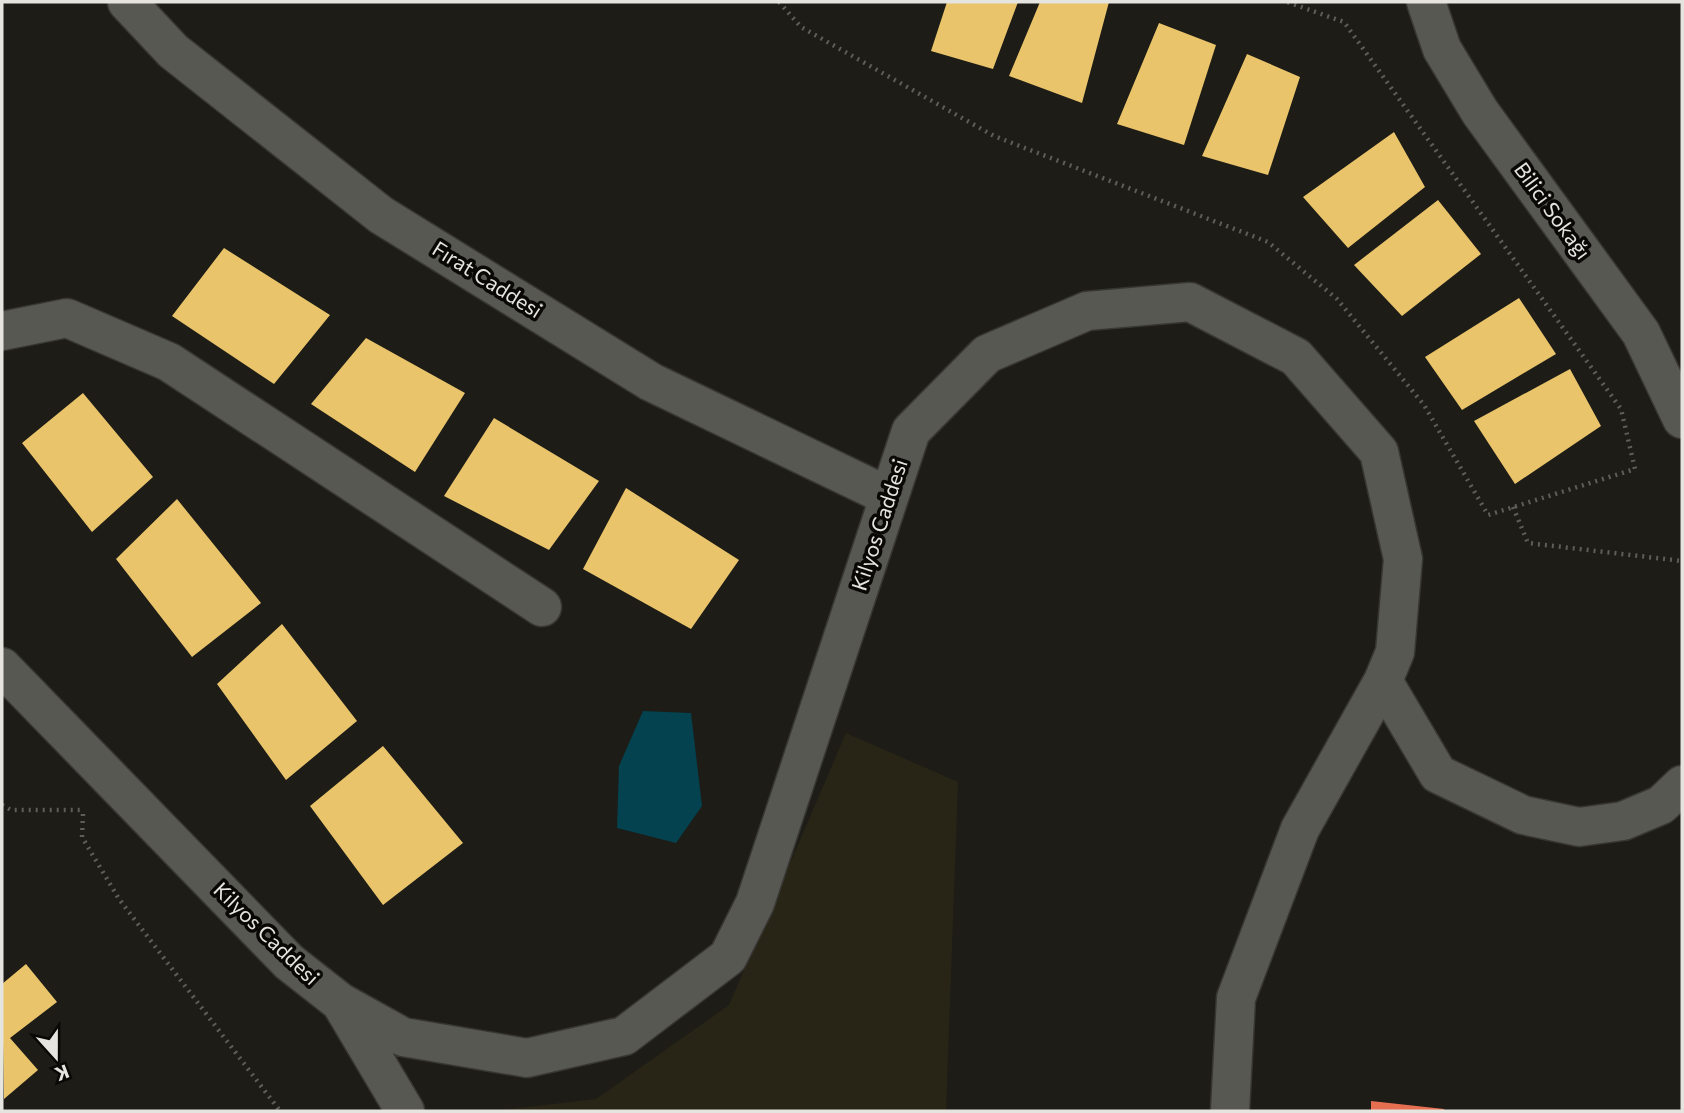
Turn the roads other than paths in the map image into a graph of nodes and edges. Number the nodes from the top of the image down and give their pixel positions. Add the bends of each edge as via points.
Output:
1 (127, 2) edge
2 (1426, 2) edge
3 (2, 331) edge
4 (1682, 419) edge
5 (888, 496) junction
6 (542, 607) dead end
7 (2, 667) edge
8 (1383, 681) junction
9 (1682, 785) edge
10 (340, 1002) junction
11 (405, 1111) edge
12 (1230, 1111) edge

1 - 5 street, Fırat Caddesi via 173,51 381,215 651,382
2 - 4 street, Bilici Sokağı via 1442,48 1480,112 1641,334
3 - 6 street via 67,318 169,362
5 - 8 street, Kilyos Caddesi via 911,431 987,354 1087,311 1190,302 1296,357 1380,452 1403,559 1395,652
5 - 10 street, Kilyos Caddesi via 755,903 728,957 624,1036 527,1058 403,1037
7 - 10 street, Kilyos Caddesi via 289,962
8 - 9 street via 1438,774 1523,815 1579,827 1623,821 1661,805
8 - 12 street, Kilyos Caddesi via 1300,829 1236,998
10 - 11 street

